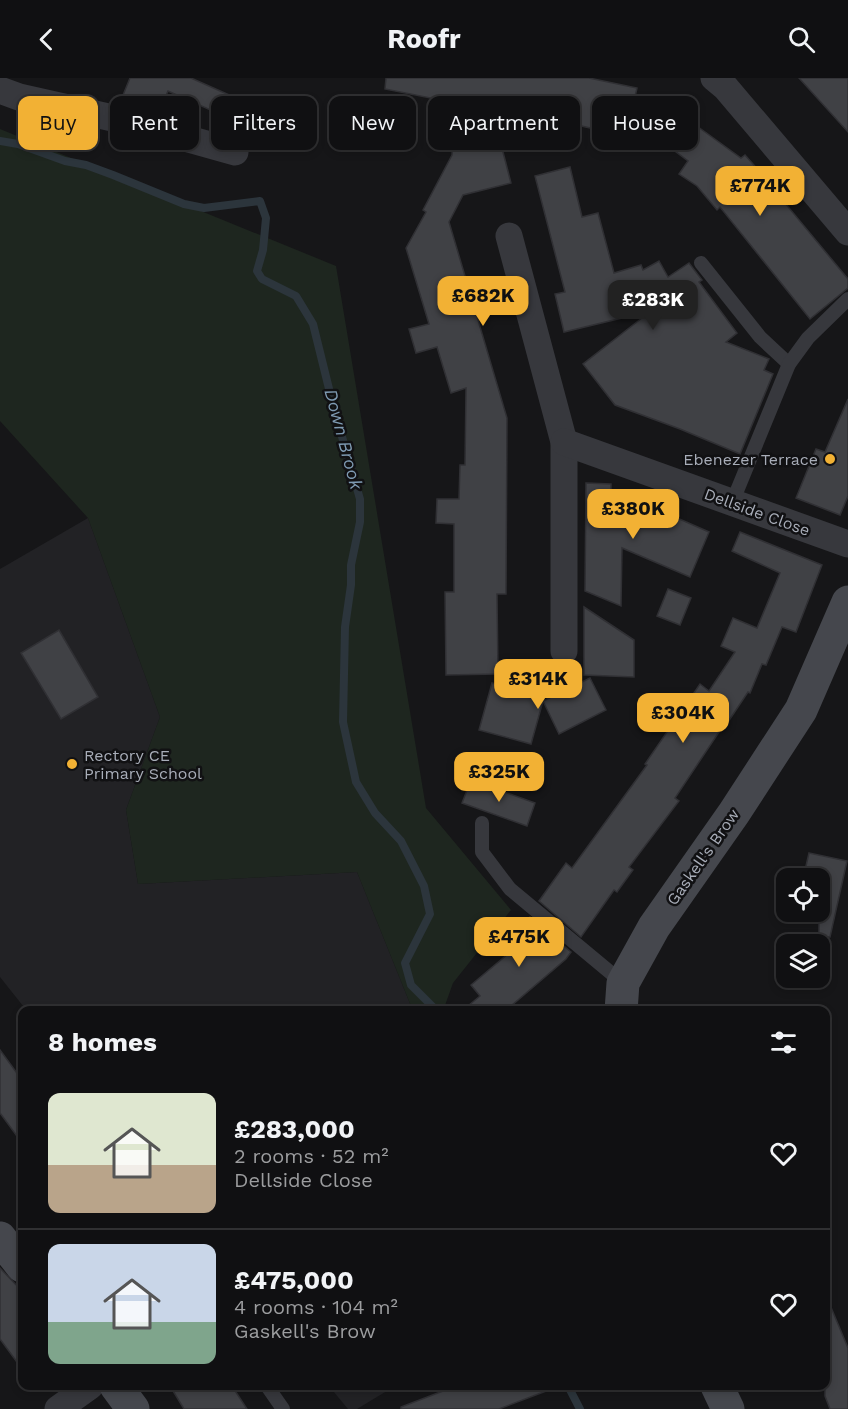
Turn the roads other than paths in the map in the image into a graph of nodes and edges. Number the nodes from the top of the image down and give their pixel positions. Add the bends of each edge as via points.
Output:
1 (714, 78) edge
2 (0, 90) edge
3 (235, 152) dead end
4 (848, 232) edge
5 (509, 236) dead end
6 (701, 263) dead end
7 (848, 299) edge
8 (789, 364) junction
9 (564, 442) junction
10 (732, 503) junction
11 (848, 544) edge
12 (848, 602) edge
13 (564, 651) dead end
14 (482, 822) dead end
15 (622, 1002) edge
16 (0, 1238) edge
17 (18, 1261) edge
18 (84, 1390) edge
19 (119, 1390) edge
20 (270, 1390) edge
21 (719, 1390) edge
22 (57, 1409) edge
23 (133, 1409) edge
24 (283, 1409) edge
25 (728, 1409) edge

1 - 4 street
2 - 3 street
5 - 9 street
6 - 8 lane via 760,337
7 - 8 lane via 808,338
8 - 10 lane
9 - 10 street, Dellside Close
9 - 13 street
10 - 11 street, Dellside Close
12 - 15 main road, Gaskell's Brow via 801,711 654,927
14 - 15 lane via 482,852 510,890
16 - 17 main road
18 - 22 street
19 - 23 main road
20 - 24 lane
21 - 25 main road

